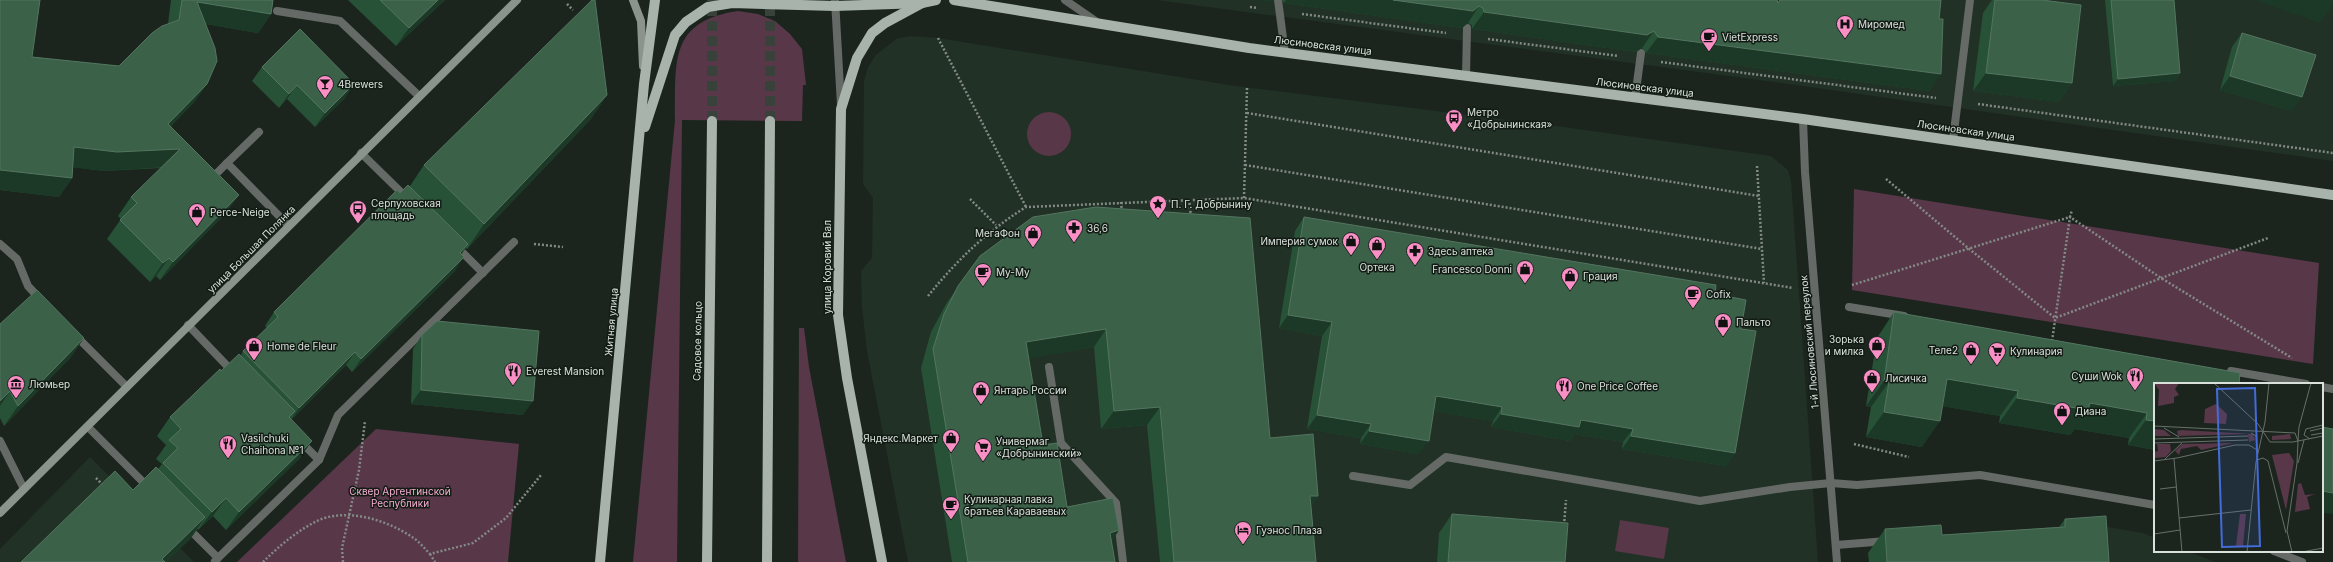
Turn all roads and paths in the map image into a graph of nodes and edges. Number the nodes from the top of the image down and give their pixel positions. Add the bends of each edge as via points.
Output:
1 (517, 0) edge
2 (633, 0) edge
3 (655, 0) edge
4 (936, 0) edge
5 (954, 0) edge
6 (1065, 0) edge
7 (1278, 0) edge
8 (1970, 0) edge
9 (835, 3) edge
10 (922, 3) junction
11 (567, 4) dead end
12 (1250, 7) dead end
13 (572, 10) dead end
14 (277, 11) dead end
15 (1279, 11) junction
16 (1103, 26) junction
17 (1467, 32) junction
18 (938, 38) dead end
19 (1285, 53) junction
20 (1641, 56) junction
21 (1466, 76) junction
22 (644, 84) junction
23 (1247, 88) dead end
24 (419, 96) junction
25 (1635, 98) junction
26 (1958, 101) junction
27 (841, 109) junction
28 (1247, 113) junction
29 (1803, 119) junction
30 (712, 120) tunnel mouth
31 (770, 121) tunnel mouth
32 (259, 132) dead end
33 (640, 140) junction
34 (1953, 140) junction
35 (362, 153) junction
36 (2333, 153) edge
37 (227, 163) junction
38 (1245, 165) junction
39 (1757, 166) dead end
40 (214, 176) edge
41 (1886, 179) dead end
42 (2333, 195) edge
43 (1759, 196) junction
44 (1244, 198) junction
45 (970, 199) dead end
46 (1189, 199) junction
47 (1121, 202) junction
48 (413, 204) edge
49 (1026, 207) junction
50 (2072, 210) dead end
51 (1122, 215) edge
52 (2070, 217) junction
53 (1191, 219) edge
54 (288, 225) junction
55 (996, 226) junction
56 (2268, 238) dead end
57 (451, 241) edge
58 (514, 242) joint
59 (0, 244) edge
60 (563, 247) dead end
61 (1968, 248) junction
62 (1762, 249) junction
63 (483, 273) junction
64 (2161, 278) junction
65 (1764, 283) junction
66 (1850, 285) dead end
67 (1798, 289) dead end
68 (928, 296) dead end
69 (1850, 306) dead end
70 (48, 307) edge
71 (1912, 317) edge
72 (2055, 318) junction
73 (188, 325) junction
74 (69, 329) edge
75 (2052, 341) edge
76 (2296, 361) dead end
77 (1049, 367) dead end
78 (2221, 370) edge
79 (239, 378) edge
80 (2300, 383) edge
81 (369, 385) junction
82 (127, 387) junction
83 (2323, 387) edge
84 (2333, 389) edge
85 (88, 427) junction
86 (292, 433) edge
87 (0, 441) edge
88 (319, 460) junction
89 (541, 475) dead end
90 (1353, 476) dead end
91 (96, 478) dead end
92 (1568, 478) junction
93 (1831, 483) junction
94 (24, 489) junction
95 (107, 489) edge
96 (156, 496) edge
97 (2154, 505) edge
98 (0, 513) edge
99 (348, 514) junction
100 (179, 518) edge
101 (1564, 532) edge
102 (1896, 541) edge
103 (1836, 545) junction
104 (2277, 552) edge
105 (430, 554) junction
106 (216, 560) edge
107 (263, 562) edge
108 (343, 562) edge
109 (435, 562) edge
110 (600, 562) edge
111 (707, 562) edge
112 (767, 562) edge
113 (882, 562) edge
114 (1123, 562) edge
115 (1837, 562) edge
116 (2302, 562) edge

1 - 24 main road, улица Большая Полянка
2 - 22 main road via 641,20
3 - 22 main road, Житная улица
4 - 10 main road
5 - 16 main road, Люсиновская улица
6 - 16 street
7 - 15 street
8 - 26 street
9 - 10 main road
9 - 27 street
9 - 33 main road via 732,3 708,7 697,13 675,35
10 - 27 main road, улица Коровий Вал via 872,33 857,58
11 - 13 path
12 - 15 path
14 - 24 street via 340,21
15 - 17 path
15 - 19 street
16 - 19 main road, Люсиновская улица
17 - 20 path
17 - 21 street
18 - 49 path
19 - 21 main road, Люсиновская улица
20 - 25 street
20 - 26 path
21 - 25 main road, Люсиновская улица
22 - 33 main road, Житная улица
23 - 28 path
24 - 35 main road, улица Большая Полянка
25 - 29 main road, Люсиновская улица
26 - 34 street
26 - 36 path
27 - 113 main road, улица Коровий Вал via 838,315 847,378
28 - 38 path
28 - 43 path
29 - 34 main road, Люсиновская улица
29 - 93 street, 1-й Люсиновский переулок
30 - 111 main road, Садовое кольцо
31 - 112 main road
32 - 37 street
33 - 110 main road, Житная улица
34 - 42 main road, Люсиновская улица
35 - 48 street
35 - 54 main road, улица Большая Полянка
37 - 40 street
37 - 54 street
38 - 44 path
38 - 62 path
39 - 43 path
41 - 61 path
43 - 62 path
44 - 46 path
44 - 65 path
45 - 55 path
46 - 47 path
46 - 53 path
47 - 49 path
47 - 51 path
49 - 55 path
50 - 52 path
52 - 61 path
52 - 64 path
52 - 72 path
54 - 73 main road, улица Большая Полянка
55 - 68 path via 956,261
56 - 64 path
57 - 63 street
58 - 60 path
58 - 63 street
59 - 70 street via 17,259 28,286
61 - 66 path
61 - 72 path
62 - 65 path
63 - 81 street
64 - 72 path
64 - 76 path
65 - 67 path
69 - 71 street
72 - 75 path
73 - 79 street
73 - 82 main road, улица Большая Полянка
74 - 82 street
77 - 114 street via 1062,443 1116,504
78 - 80 street
81 - 88 street via 338,415
81 - 99 path via 359,470
82 - 85 main road, улица Большая Полянка
83 - 84 street
85 - 94 main road, улица Большая Полянка
85 - 96 street
86 - 88 street
87 - 94 street
88 - 106 street
89 - 105 path via 506,518 473,543
90 - 92 street via 1410,485 1446,457
91 - 95 path
92 - 93 street via 1700,501
92 - 101 path
93 - 97 street via 1857,485 1980,475
93 - 103 street, 1-й Люсиновский переулок
94 - 98 main road, улица Большая Полянка
99 - 105 path via 379,521 413,537
99 - 107 path via 320,520 282,542
99 - 108 path via 342,548
100 - 106 street
102 - 103 street
103 - 115 street, 1-й Люсиновский переулок
104 - 116 street
105 - 109 path

